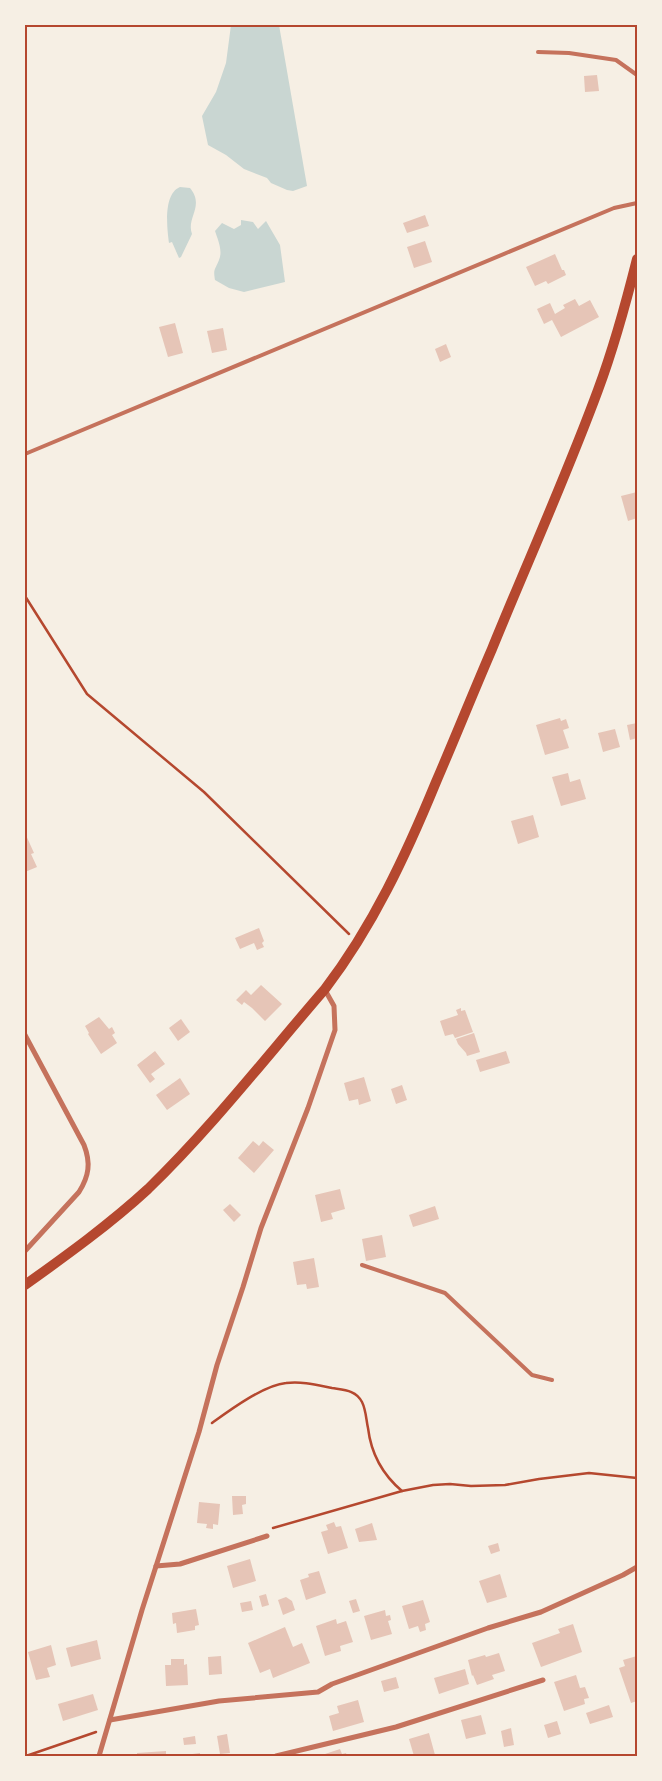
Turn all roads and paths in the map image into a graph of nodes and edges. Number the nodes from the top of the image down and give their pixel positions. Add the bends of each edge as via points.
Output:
1 (538, 52) dead end
2 (637, 75) edge
3 (637, 203) edge
4 (637, 259) edge
5 (25, 454) edge
6 (25, 596) edge
7 (357, 942) junction
8 (325, 989) junction
9 (25, 1034) edge
10 (25, 1251) edge
11 (362, 1265) dead end
12 (25, 1285) edge
13 (552, 1380) dead end
14 (199, 1432) junction
15 (637, 1478) edge
16 (402, 1491) junction
17 (266, 1533) joint
18 (156, 1566) junction
19 (637, 1567) edge
20 (543, 1680) dead end
21 (110, 1720) junction
22 (108, 1728) junction
23 (26, 1756) edge
24 (99, 1756) edge
25 (276, 1756) edge

1 - 2 lane via 616,60
3 - 5 lane via 614,208
4 - 7 main road via 606,366 570,462 396,875
6 - 7 path via 87,694 204,792
7 - 8 main road
8 - 12 main road via 220,1111 147,1189 102,1228
8 - 14 street via 334,1006 335,1030 261,1228
9 - 10 street via 84,1145 89,1170 79,1192
11 - 13 lane via 445,1293 532,1375
14 - 16 path via 263,1391 285,1383 306,1383 353,1392 364,1407 370,1439 381,1467
14 - 18 street
15 - 16 path via 589,1473 505,1485 450,1484
16 - 17 path
17 - 18 street via 180,1564
18 - 21 street
19 - 21 street via 541,1612 488,1628 332,1684 318,1692 218,1700
20 - 25 street via 396,1727
21 - 22 street
22 - 23 path
22 - 24 street

